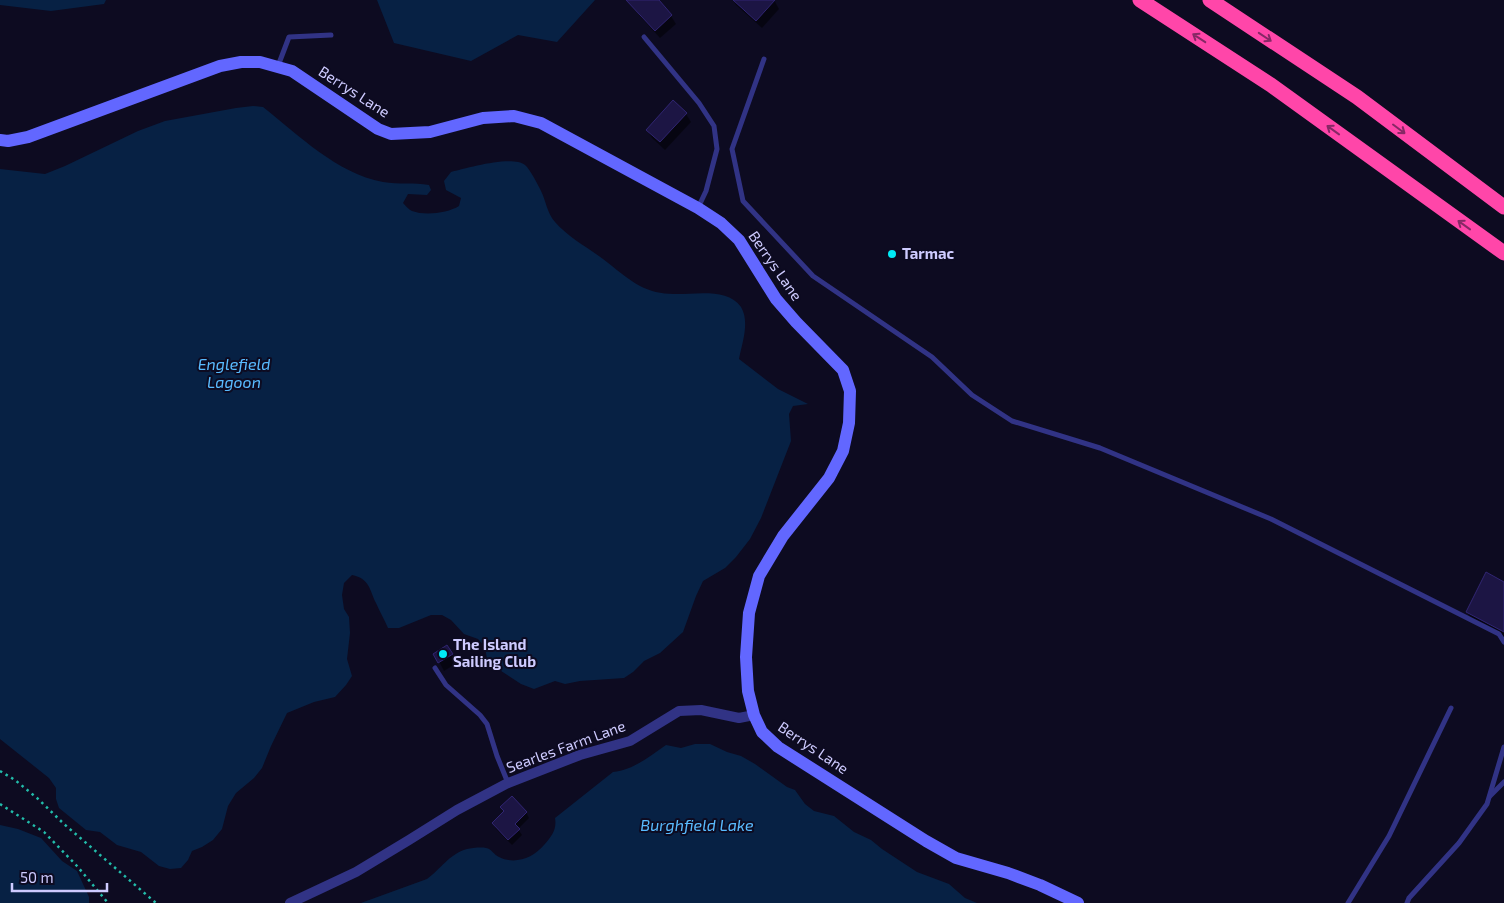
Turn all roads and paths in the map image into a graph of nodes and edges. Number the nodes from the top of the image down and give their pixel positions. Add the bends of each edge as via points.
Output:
1 (1140, 0) edge
2 (1210, 0) edge
3 (331, 35) dead end
4 (644, 37) dead end
5 (764, 59) dead end
6 (277, 67) junction
7 (0, 140) edge
8 (1504, 207) edge
9 (698, 208) junction
10 (1504, 253) edge
11 (1504, 642) edge
12 (435, 668) dead end
13 (1451, 708) dead end
14 (754, 715) junction
15 (1504, 747) edge
16 (0, 771) edge
17 (1504, 782) edge
18 (508, 783) junction
19 (1489, 797) junction
20 (0, 804) edge
21 (108, 903) edge
22 (156, 903) edge
23 (290, 903) edge
24 (1078, 903) edge
25 (1348, 903) edge
26 (1407, 903) edge

10 -> 1 highway via 1272,85
2 -> 8 highway via 1357,97
3 - 6 lane via 289,37
4 - 9 lane via 714,126 717,149
5 - 11 lane via 732,149 743,201 813,276 932,358 972,395 1012,421 1100,448 1271,519 1498,634
6 - 7 street, Berrys Lane via 260,62 220,66 28,137
6 - 9 street, Berrys Lane via 292,71 378,129 391,134 430,132 483,118 514,116 541,123
9 - 14 street, Berrys Lane via 721,223 738,240 776,299 843,370 850,391 849,423 843,452 829,478 783,536 759,576 749,613 746,657 748,690
12 - 18 lane via 446,685 487,724
13 - 25 lane via 1389,836
14 - 18 street, Searles Farm Lane via 739,718 701,710 678,711 630,741 580,754
14 - 24 street, Berrys Lane via 762,732 778,747 926,841 956,858 1008,873
15 - 19 lane
16 - 22 path via 37,798
17 - 19 lane
18 - 23 street, Searles Farm Lane via 356,872
19 - 26 lane via 1459,843
20 - 21 path via 44,832

